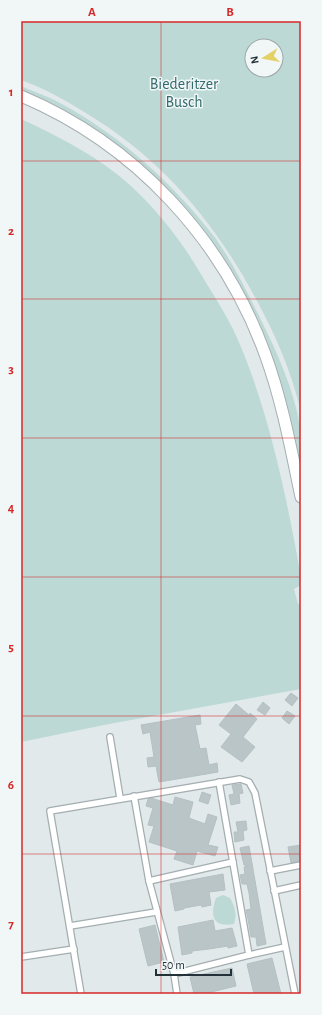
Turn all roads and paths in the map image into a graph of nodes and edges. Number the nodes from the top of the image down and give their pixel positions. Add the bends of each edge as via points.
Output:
1 (21, 96) edge
2 (301, 497) edge
3 (110, 737) dead end
4 (219, 782) junction
5 (134, 796) junction
6 (120, 798) junction
7 (233, 862) junction
8 (301, 866) edge
9 (270, 871) junction
10 (149, 881) junction
11 (301, 885) edge
12 (274, 891) junction
13 (156, 912) junction
14 (70, 926) junction
15 (285, 947) junction
16 (74, 949) junction
17 (249, 955) junction
18 (21, 957) edge
19 (174, 974) junction
20 (81, 994) edge
21 (177, 994) edge
22 (295, 994) edge

1 - 2 street via 76,124 125,158 172,201 224,268 266,355 282,408
3 - 6 lane
4 - 5 lane
4 - 7 lane
4 - 9 lane via 240,779 249,782 255,793
5 - 6 lane
5 - 10 lane
6 - 14 lane via 50,811
7 - 10 lane
7 - 17 lane
8 - 9 lane
9 - 12 lane
10 - 13 lane
11 - 12 lane
12 - 15 lane
13 - 14 lane
13 - 19 lane
14 - 16 lane
15 - 17 lane
15 - 22 lane
16 - 18 lane
16 - 20 lane
17 - 19 lane
19 - 21 lane

